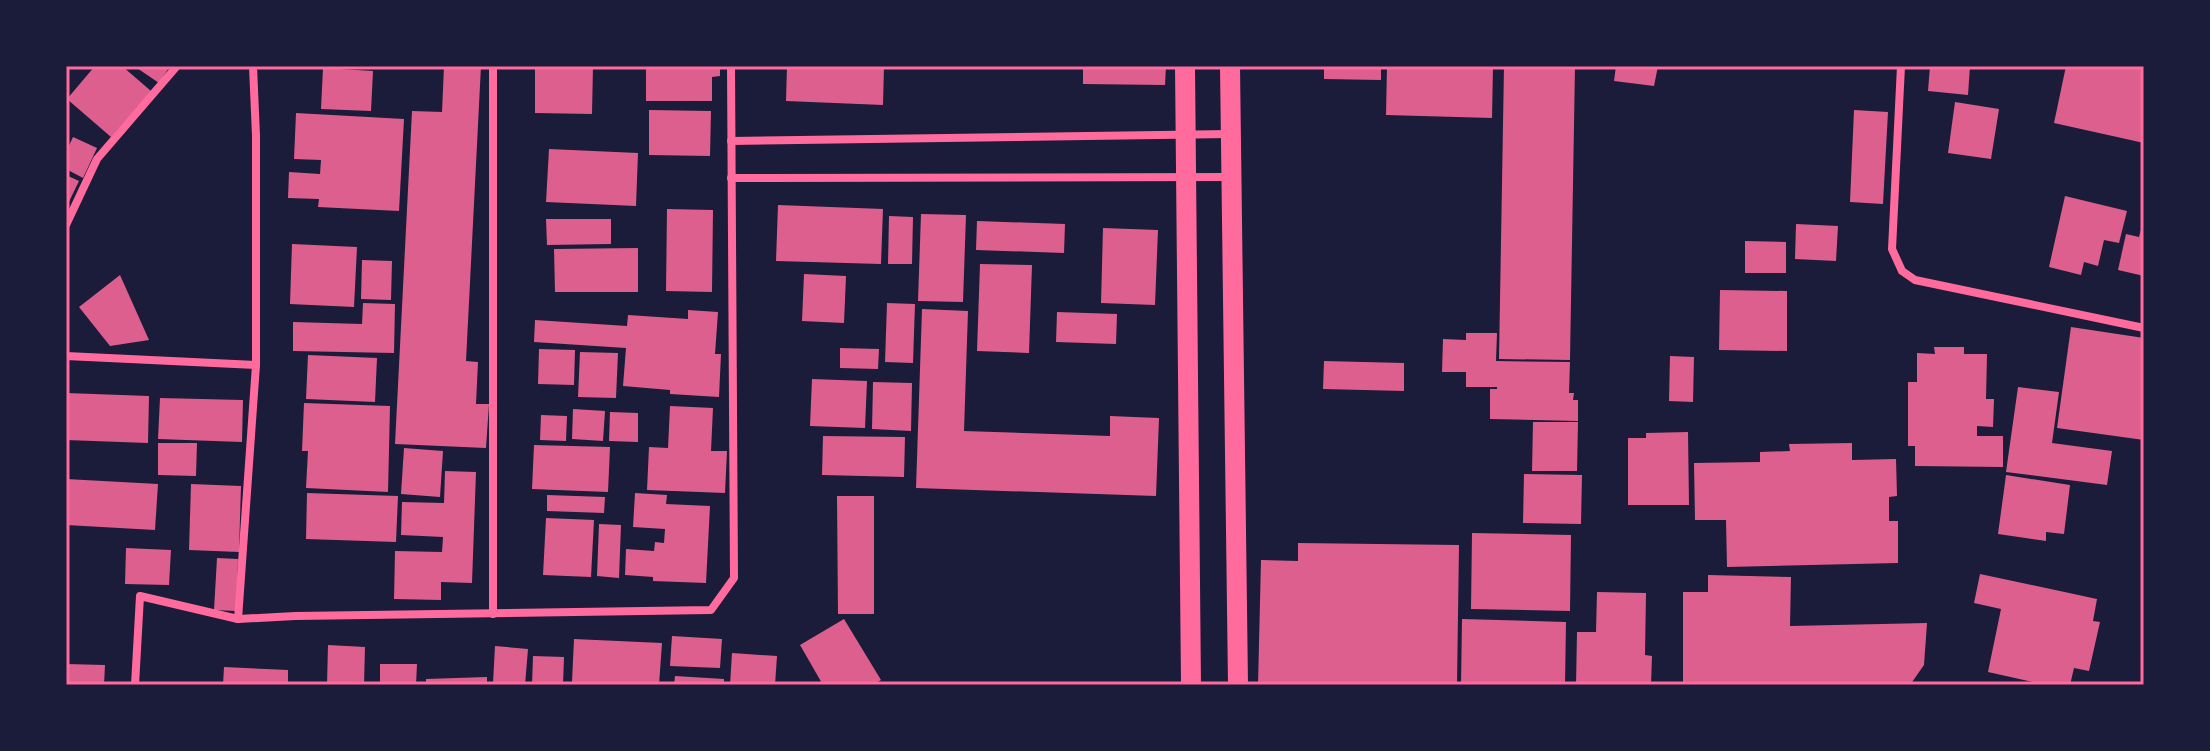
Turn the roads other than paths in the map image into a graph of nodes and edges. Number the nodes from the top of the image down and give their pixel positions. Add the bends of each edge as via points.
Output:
1 (177, 66) edge
2 (253, 66) edge
3 (493, 66) edge
4 (731, 66) edge
5 (1185, 66) edge
6 (1230, 66) edge
7 (1901, 66) edge
8 (1185, 134) junction
9 (1230, 134) junction
10 (731, 141) junction
11 (1188, 177) junction
12 (1231, 177) junction
13 (731, 178) junction
14 (66, 225) edge
15 (2144, 328) edge
16 (66, 356) edge
17 (256, 365) junction
18 (493, 614) junction
19 (238, 619) junction
20 (135, 685) edge
21 (1191, 685) edge
22 (1238, 685) edge

1 - 14 street via 97,159
2 - 17 street
3 - 18 street
4 - 10 street
5 - 8 main road
6 - 9 main road
7 - 15 street via 1892,249 1902,271 1915,280
8 - 9 street
8 - 10 street
8 - 11 main road
9 - 12 main road
10 - 13 street
11 - 12 street
11 - 13 street
11 - 21 main road
12 - 22 main road
13 - 18 street via 734,578 711,610
16 - 17 street
17 - 19 street
18 - 19 street
19 - 20 street via 140,596

